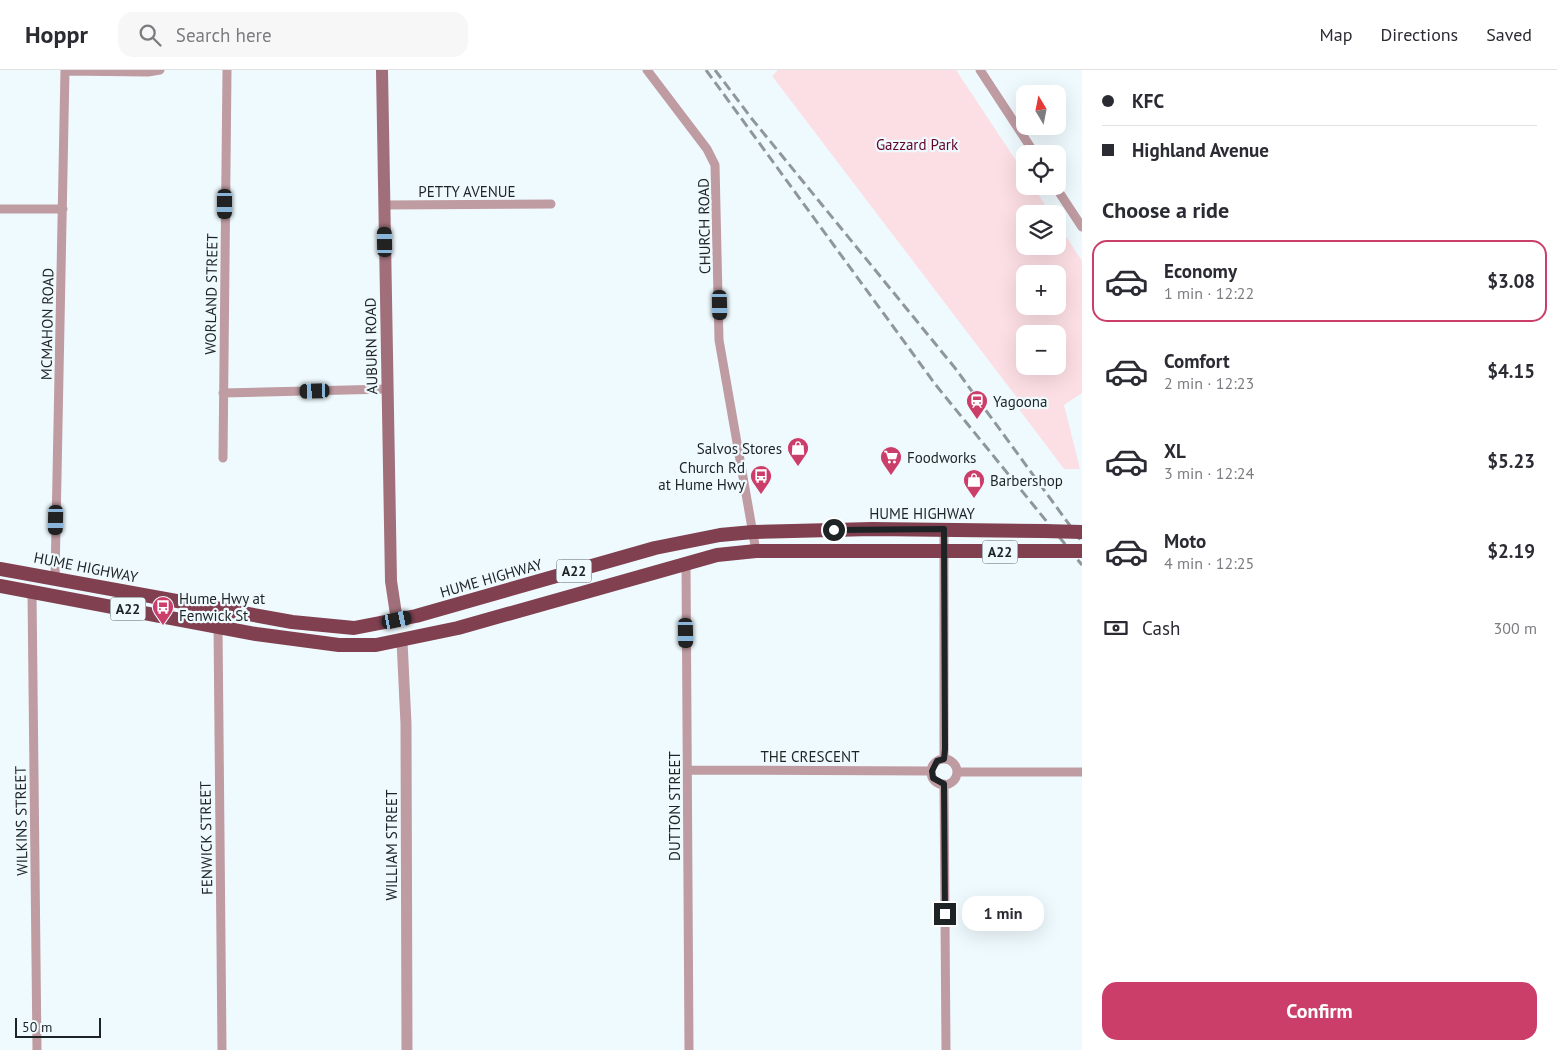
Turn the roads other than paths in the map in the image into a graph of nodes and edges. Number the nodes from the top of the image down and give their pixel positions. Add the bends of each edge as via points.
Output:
1 (160, 70) edge
2 (227, 70) edge
3 (382, 70) edge
4 (647, 70) edge
5 (980, 70) edge
6 (65, 71) edge
7 (1029, 145) edge
8 (1062, 195) edge
9 (551, 204) dead end
10 (384, 205) junction
11 (0, 209) edge
12 (63, 209) junction
13 (1082, 227) edge
14 (388, 389) junction
15 (224, 393) junction
16 (223, 458) dead end
17 (944, 529) junction
18 (753, 532) junction
19 (1082, 532) edge
20 (756, 551) junction
21 (1082, 551) edge
22 (944, 552) junction
23 (686, 562) junction
24 (0, 568) edge
25 (55, 578) junction
26 (0, 586) edge
27 (32, 592) junction
28 (397, 620) junction
29 (218, 626) junction
30 (402, 641) junction
31 (944, 759) junction
32 (688, 770) junction
33 (932, 771) junction
34 (957, 772) junction
35 (1082, 772) edge
36 (944, 784) junction
37 (37, 1050) edge
38 (222, 1050) edge
39 (407, 1050) edge
40 (689, 1050) edge
41 (946, 1050) edge

1 - 6 street
2 - 15 street, WORLAND STREET
3 - 10 main road, AUBURN ROAD
4 - 18 street, CHURCH ROAD via 715,164 720,340
5 - 7 street
6 - 12 street, MCMAHON ROAD
8 - 13 street
9 - 10 street, PETTY AVENUE
10 - 14 main road, AUBURN ROAD
11 - 12 street
12 - 25 street, MCMAHON ROAD
14 - 15 street
14 - 28 main road, AUBURN ROAD via 391,581
15 - 16 street, WORLAND STREET
17 - 18 highway, HUME HIGHWAY / A22
17 - 19 highway, HUME HIGHWAY / A22, bridge
17 - 22 street
18 - 20 street, CHURCH ROAD
18 - 28 highway, HUME HIGHWAY / A22 via 655,548
20 - 22 highway, A22
20 - 23 highway, A22
21 - 22 highway, A22, bridge
22 - 31 street
23 - 30 highway, A22
23 - 32 street, DUTTON STREET
24 - 25 highway, HUME HIGHWAY / A22
25 - 28 highway, HUME HIGHWAY / A22 via 328,627 354,628
26 - 27 highway, A22
27 - 29 highway, A22
27 - 37 street, WILKINS STREET
28 - 30 highway
29 - 30 highway, A22 via 339,645
29 - 38 street, FENWICK STREET
30 - 39 street, WILLIAM STREET via 406,724
31 - 33 street via 937,761
31 - 34 street via 954,764
32 - 33 street, THE CRESCENT
32 - 40 street, DUTTON STREET
33 - 36 street via 933,778
34 - 35 street
34 - 36 street via 954,780
36 - 41 street

